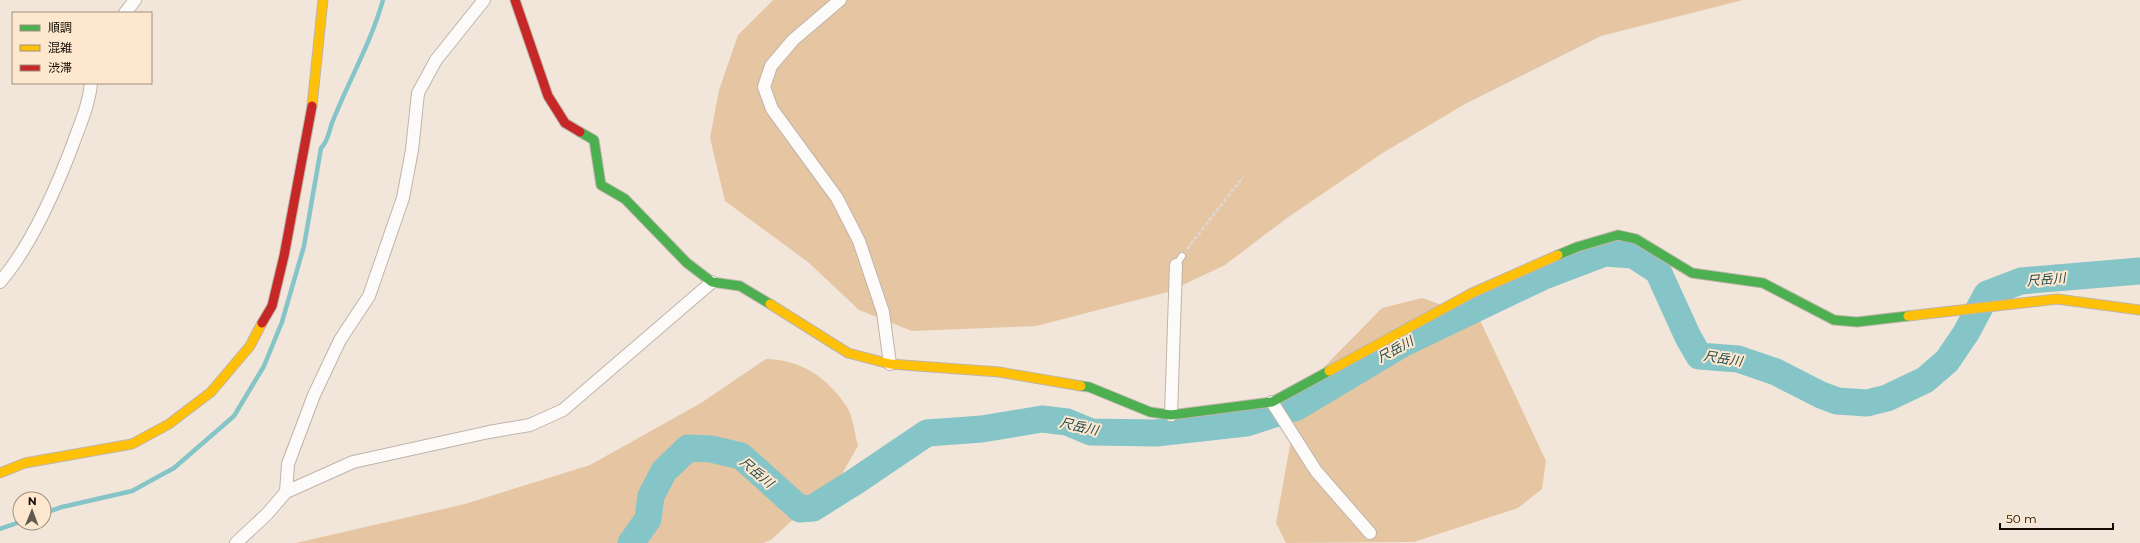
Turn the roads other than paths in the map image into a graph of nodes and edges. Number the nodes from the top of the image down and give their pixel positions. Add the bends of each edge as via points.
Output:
1 (134, 0) edge
2 (324, 0) edge
3 (484, 0) edge
4 (516, 0) edge
5 (840, 0) edge
6 (125, 12) edge
7 (91, 84) edge
8 (1179, 260) road end
9 (0, 282) edge
10 (712, 282) junction
11 (2140, 310) edge
12 (890, 364) junction
13 (1272, 402) junction
14 (1171, 415) junction
15 (0, 473) edge
16 (286, 492) junction
17 (1373, 536) dead end
18 (236, 543) edge

1 - 6 street
2 - 15 street via 311,115 284,256 272,306 250,346 211,392 169,424 132,444 25,463
3 - 16 street via 436,60 418,93 412,150 403,198 368,296 340,340 314,395 288,464
4 - 10 street via 548,96 565,123 594,140 601,185 625,199 687,264
5 - 12 street via 792,40 771,66 764,87 772,109 837,198 859,241 883,312
7 - 9 street via 89,101 55,191 11,269
8 - 14 street
10 - 12 street via 740,286 848,353
10 - 16 street via 563,410 530,425 353,462
11 - 13 street via 2057,299 1857,322 1834,320 1763,283 1692,272 1636,239 1618,235 1577,247 1472,293
12 - 14 street via 999,372 1089,387 1150,412
13 - 14 street
13 - 17 street via 1316,471
16 - 18 street via 268,514

